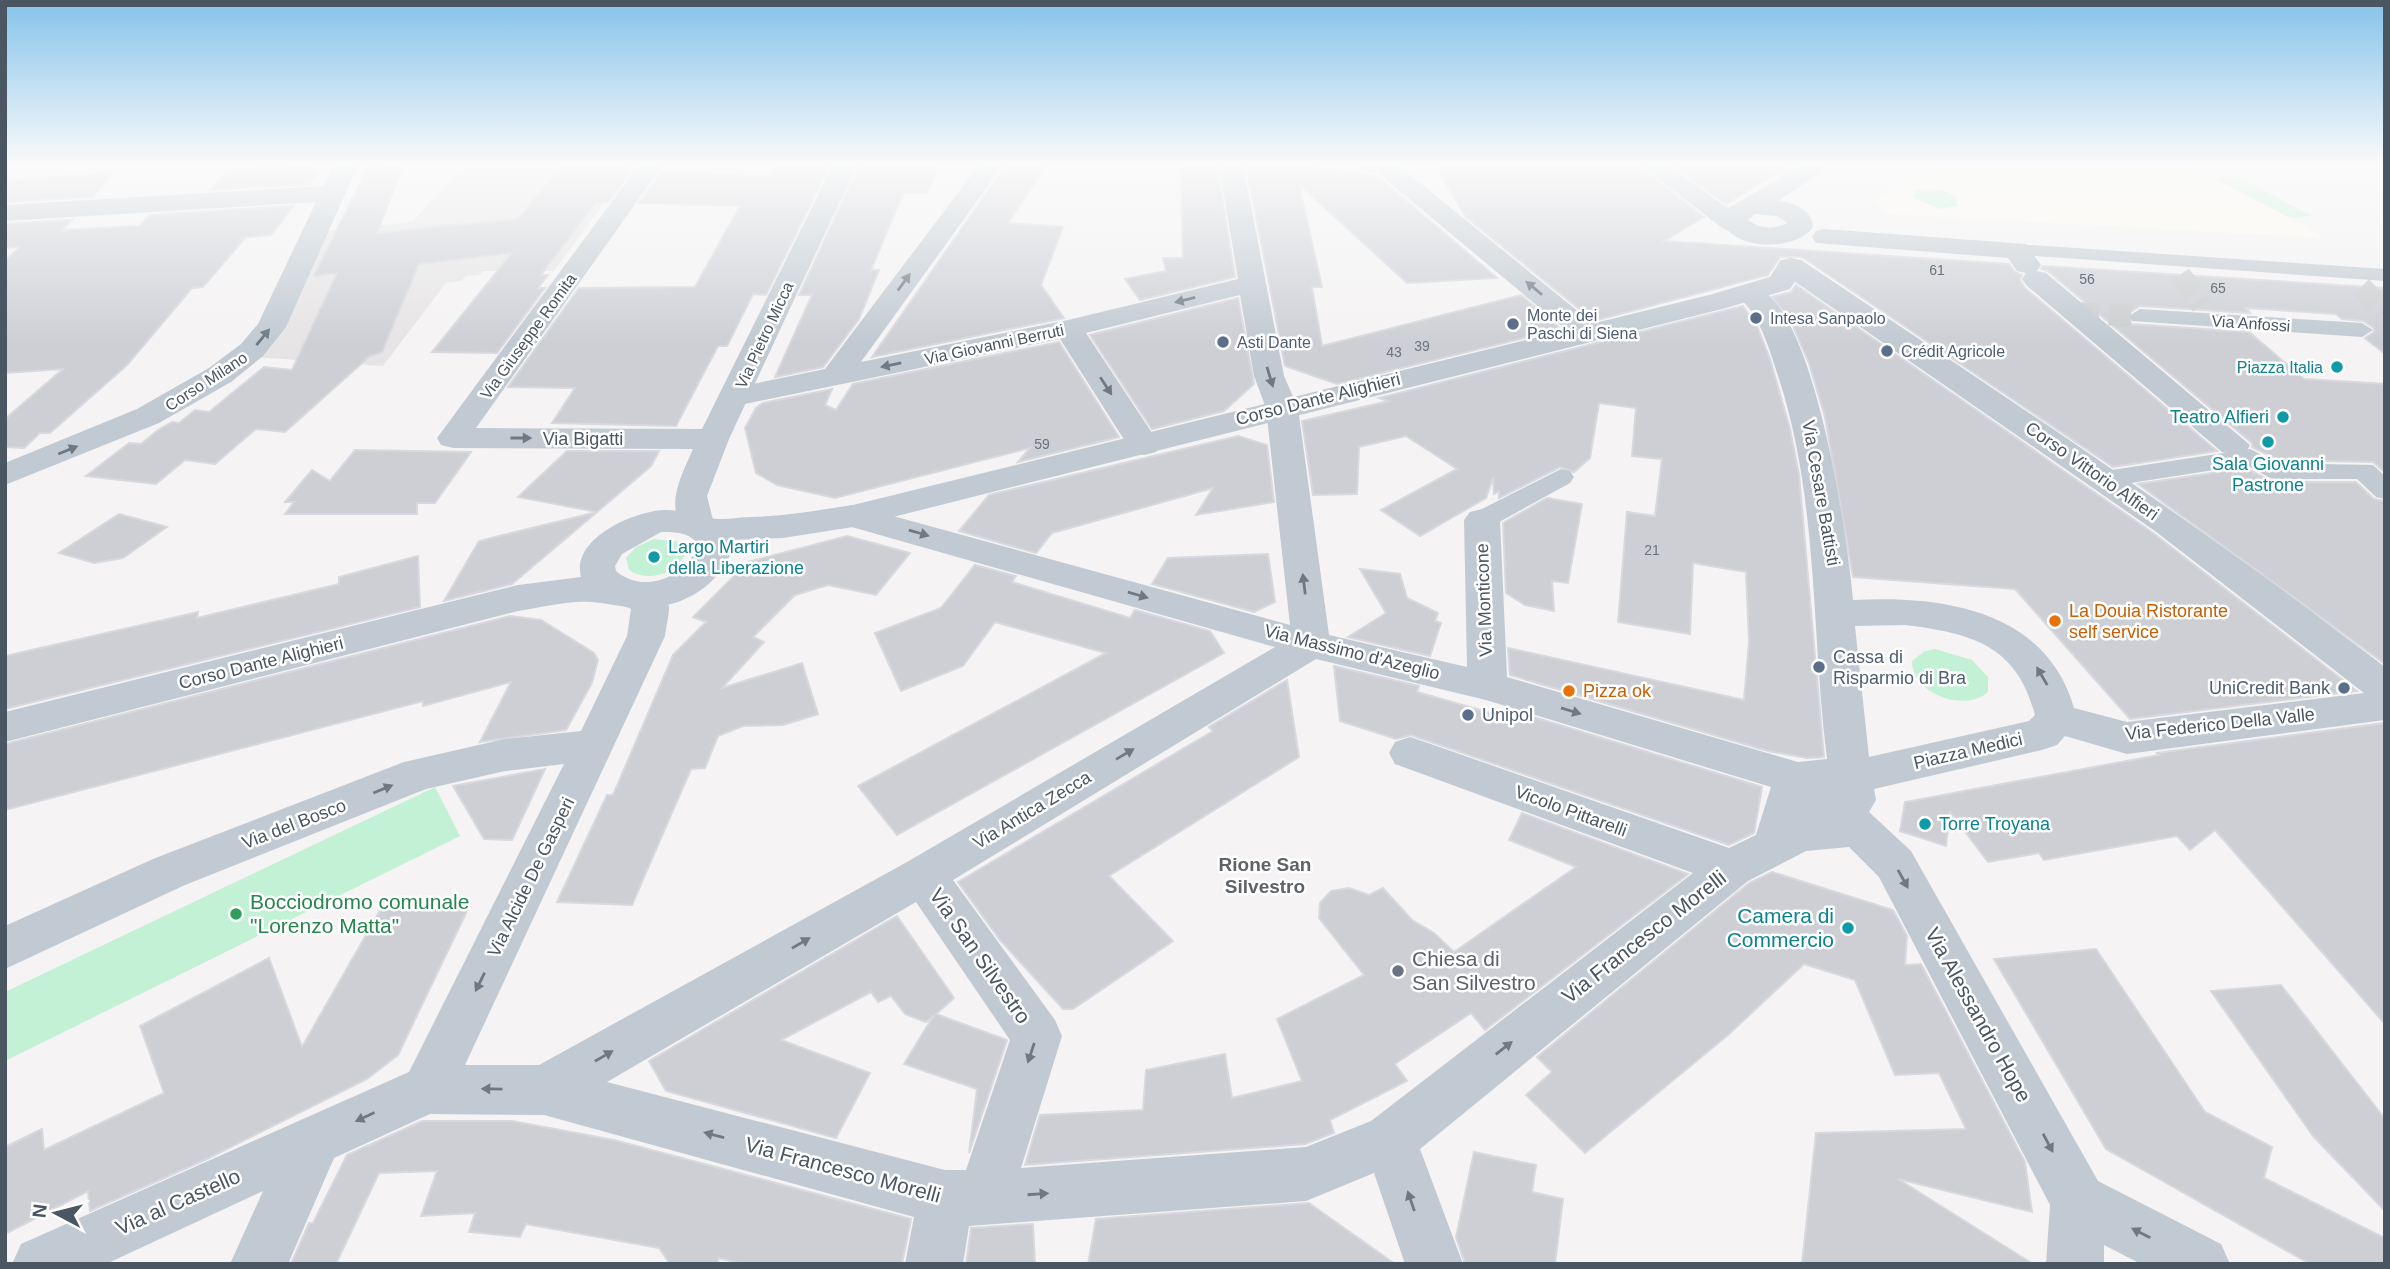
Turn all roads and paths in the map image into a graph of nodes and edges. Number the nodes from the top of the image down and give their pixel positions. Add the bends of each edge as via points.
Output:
1 (319, 224) edge
2 (608, 224) edge
3 (817, 224) edge
4 (947, 224) edge
5 (1241, 224) edge
6 (1452, 224) edge
7 (1746, 224) edge
8 (1781, 224) edge
9 (1788, 224) edge
10 (1789, 235) junction
11 (2026, 265) junction
12 (2385, 275) edge
13 (1251, 284) junction
14 (1750, 292) junction
15 (2140, 316) tunnel mouth
16 (1068, 329) junction
17 (2362, 330) dead end
18 (1586, 332) junction
19 (835, 377) junction
20 (735, 397) junction
21 (1282, 408) junction
22 (453, 438) joint
23 (1144, 444) junction
24 (2242, 451) junction
25 (707, 453) junction
26 (5, 475) edge
27 (1561, 477) dead end
28 (2105, 479) junction
29 (2385, 491) edge
30 (844, 518) junction
31 (1482, 520) joint
32 (702, 527) junction
33 (617, 539) junction
34 (699, 574) junction
35 (622, 592) junction
36 (518, 598) junction
37 (1836, 598) junction
38 (1311, 644) junction
39 (634, 665) junction
40 (1487, 686) junction
41 (2385, 688) edge
42 (2385, 705) edge
43 (2057, 719) junction
44 (5, 727) edge
45 (596, 745) junction
46 (1410, 753) dead end
47 (1850, 778) junction
48 (1798, 779) junction
49 (1858, 828) junction
50 (1776, 845) junction
51 (1732, 868) junction
52 (923, 874) junction
53 (5, 947) edge
54 (427, 1089) junction
55 (544, 1090) junction
56 (315, 1140) junction
57 (1390, 1140) junction
58 (965, 1198) junction
59 (2078, 1200) junction
60 (1433, 1263) edge
61 (41, 1264) edge
62 (258, 1264) edge
63 (934, 1264) edge
64 (2075, 1264) edge
65 (2201, 1264) edge

26 -> 1 street, Corso Milano via 148,416 242,359 271,327
2 - 22 street, Via Giuseppe Romita
3 - 20 street, Via Pietro Micca
19 -> 4 street
5 - 13 street
18 -> 6 street
7 - 10 street, Corso Vittorio Alfieri via 1752,244 1769,258
8 - 10 street
9 - 10 street
10 - 11 street
10 - 14 street, Corso Dante Alighieri via 1780,283
10 - 28 street, Corso Vittorio Alfieri
11 - 12 street via 2175,268 2354,280
11 - 24 street
13 -> 16 street, Via Giovanni Berruti
13 -> 21 street via 1269,376
14 - 18 street, Corso Dante Alighieri
14 - 37 street, Via Cesare Battisti via 1769,312 1804,401 1820,465
15 - 17 street, Via Anfossi via 2207,313
16 -> 19 street, Via Giovanni Berruti
16 -> 23 street
18 - 21 street, Corso Dante Alighieri
19 - 20 street, Via Giovanni Berruti
20 - 25 street, Via Pietro Micca
21 - 23 street, Corso Dante Alighieri
38 -> 21 street
22 -> 25 street, Via Bigatti
23 - 30 street, Corso Dante Alighieri
24 - 28 street
24 - 29 street via 2272,471 2364,471
25 - 32 street, Via Pietro Micca via 690,496
25 - 33 street, Via Pietro Micca via 664,509
27 - 31 street, Via Monticone
28 - 41 street, Corso Vittorio Alfieri via 2302,621
30 - 32 street, Corso Dante Alighieri via 783,527
30 - 34 street, Corso Dante Alighieri via 747,545
30 -> 38 street, Via Massimo d'Azeglio
31 - 40 street, Via Monticone
32 - 33 street via 660,521
32 - 34 street via 716,545 710,563
33 - 35 street via 599,561 598,573
33 - 36 street, Corso Dante Alighieri via 579,570
34 - 35 street via 666,591
34 - 39 street, Via Alcide De Gasperi via 666,613
35 - 36 street, Corso Dante Alighieri via 585,589
35 - 39 street, Via Alcide De Gasperi via 646,600 651,614
36 - 44 street, Corso Dante Alighieri
43 -> 37 street via 2054,698 2038,668 1997,633
37 - 47 street
38 - 40 street, Via Massimo d'Azeglio
52 -> 38 street, Via Antica Zecca
39 - 45 street, Via Alcide De Gasperi
40 -> 48 street, Via Massimo d'Azeglio
42 - 43 street, Via Federico Della Valle via 2127,738
43 - 47 street, Piazza Medici via 2042,734
53 -> 45 street, Via del Bosco via 169,872 419,774 505,755
45 -> 54 street, Via Alcide De Gasperi
46 - 51 street, Vicolo Pittarelli
47 - 48 street, Via Massimo d'Azeglio via 1836,774
47 - 49 street
48 - 49 street, Via Alessandro Hope
48 - 50 street via 1789,794
49 - 50 street, Via Francesco Morelli via 1799,834
49 -> 59 street, Via Alessandro Hope via 1895,864
50 - 51 street, Via Francesco Morelli
57 -> 51 street, Via Francesco Morelli
55 -> 52 street, Via Antica Zecca
52 -> 58 street, Via San Silvestro via 1037,1036
55 -> 54 street, Via Francesco Morelli
54 -> 56 street, Via al Castello
58 -> 55 street, Via Francesco Morelli
56 - 61 street, Via al Castello
56 - 62 street
58 -> 57 street, Via Francesco Morelli via 1306,1174
60 -> 57 street
58 - 63 street
59 - 64 street
65 -> 59 street

